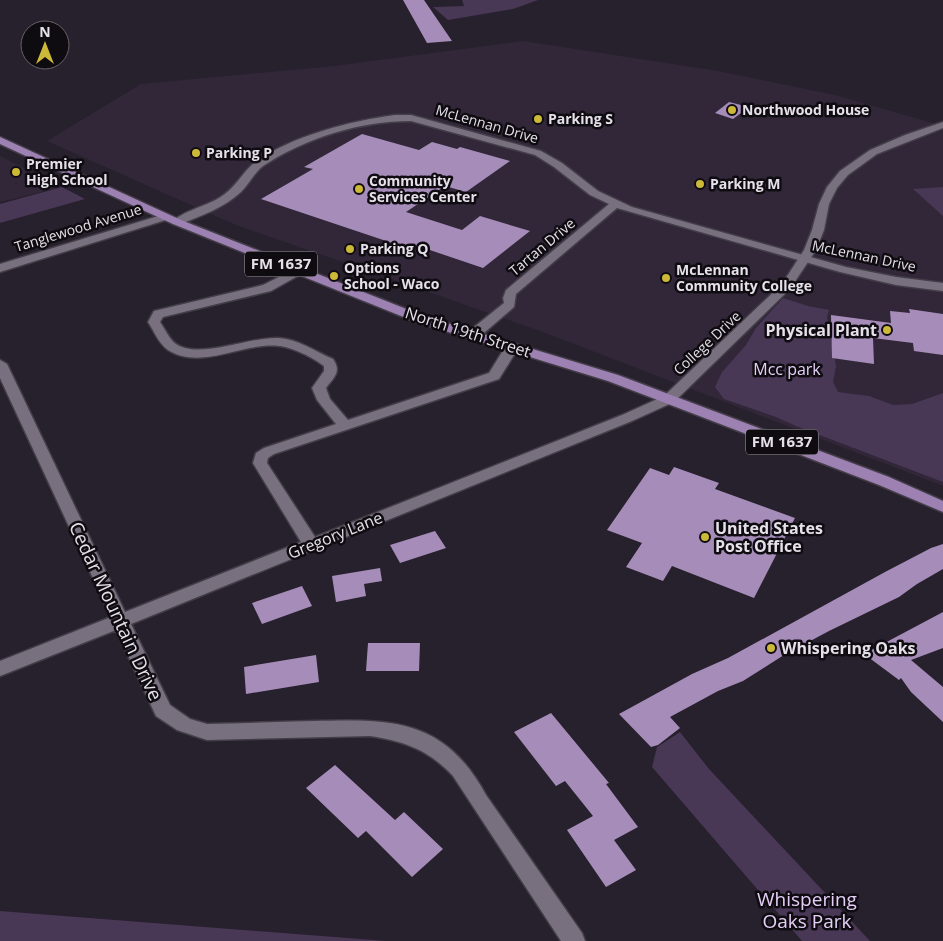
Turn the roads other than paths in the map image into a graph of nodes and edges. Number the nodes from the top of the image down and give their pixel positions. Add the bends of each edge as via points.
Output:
1 (943, 125) edge
2 (0, 140) edge
3 (615, 204) junction
4 (164, 217) junction
5 (177, 222) junction
6 (805, 259) junction
7 (0, 268) edge
8 (299, 271) junction
9 (943, 287) edge
10 (473, 335) junction
11 (512, 347) junction
12 (0, 364) edge
13 (669, 399) junction
14 (345, 426) junction
15 (943, 507) edge
16 (311, 544) junction
17 (120, 621) junction
18 (0, 669) edge
19 (574, 941) edge

1 - 6 street, College Drive via 873,152 840,178 823,205 817,231
2 - 4 main road, North 19th Street / FM 1637
3 - 5 street, McLennan Drive via 594,193 538,152 411,118 391,117 300,142 259,164 226,198
3 - 6 street, McLennan Drive
3 - 10 street, Tartan Drive via 510,293 510,304
4 - 5 main road, North 19th Street / FM 1637
4 - 7 street, Tanglewood Avenue
5 - 8 main road, North 19th Street / FM 1637
6 - 9 street, McLennan Drive via 877,277
6 - 13 street, College Drive via 774,300
8 - 10 main road, North 19th Street / FM 1637
8 - 14 street via 267,288 158,314 154,322 172,348 186,352 214,352 264,342 282,342 328,362 331,371 319,388 324,400
10 - 11 main road, North 19th Street / FM 1637
11 - 13 main road, North 19th Street / FM 1637
11 - 14 street via 494,376
12 - 17 street, Cedar Mountain Drive
13 - 15 main road, North 19th Street / FM 1637 via 884,481
13 - 16 street, Gregory Lane
14 - 16 street via 261,456 260,463
16 - 17 street, Gregory Lane
17 - 18 street, Gregory Lane
17 - 19 street, Cedar Mountain Drive via 163,710 176,722 192,729 207,732 392,730 417,737 451,758 469,780 479,801

